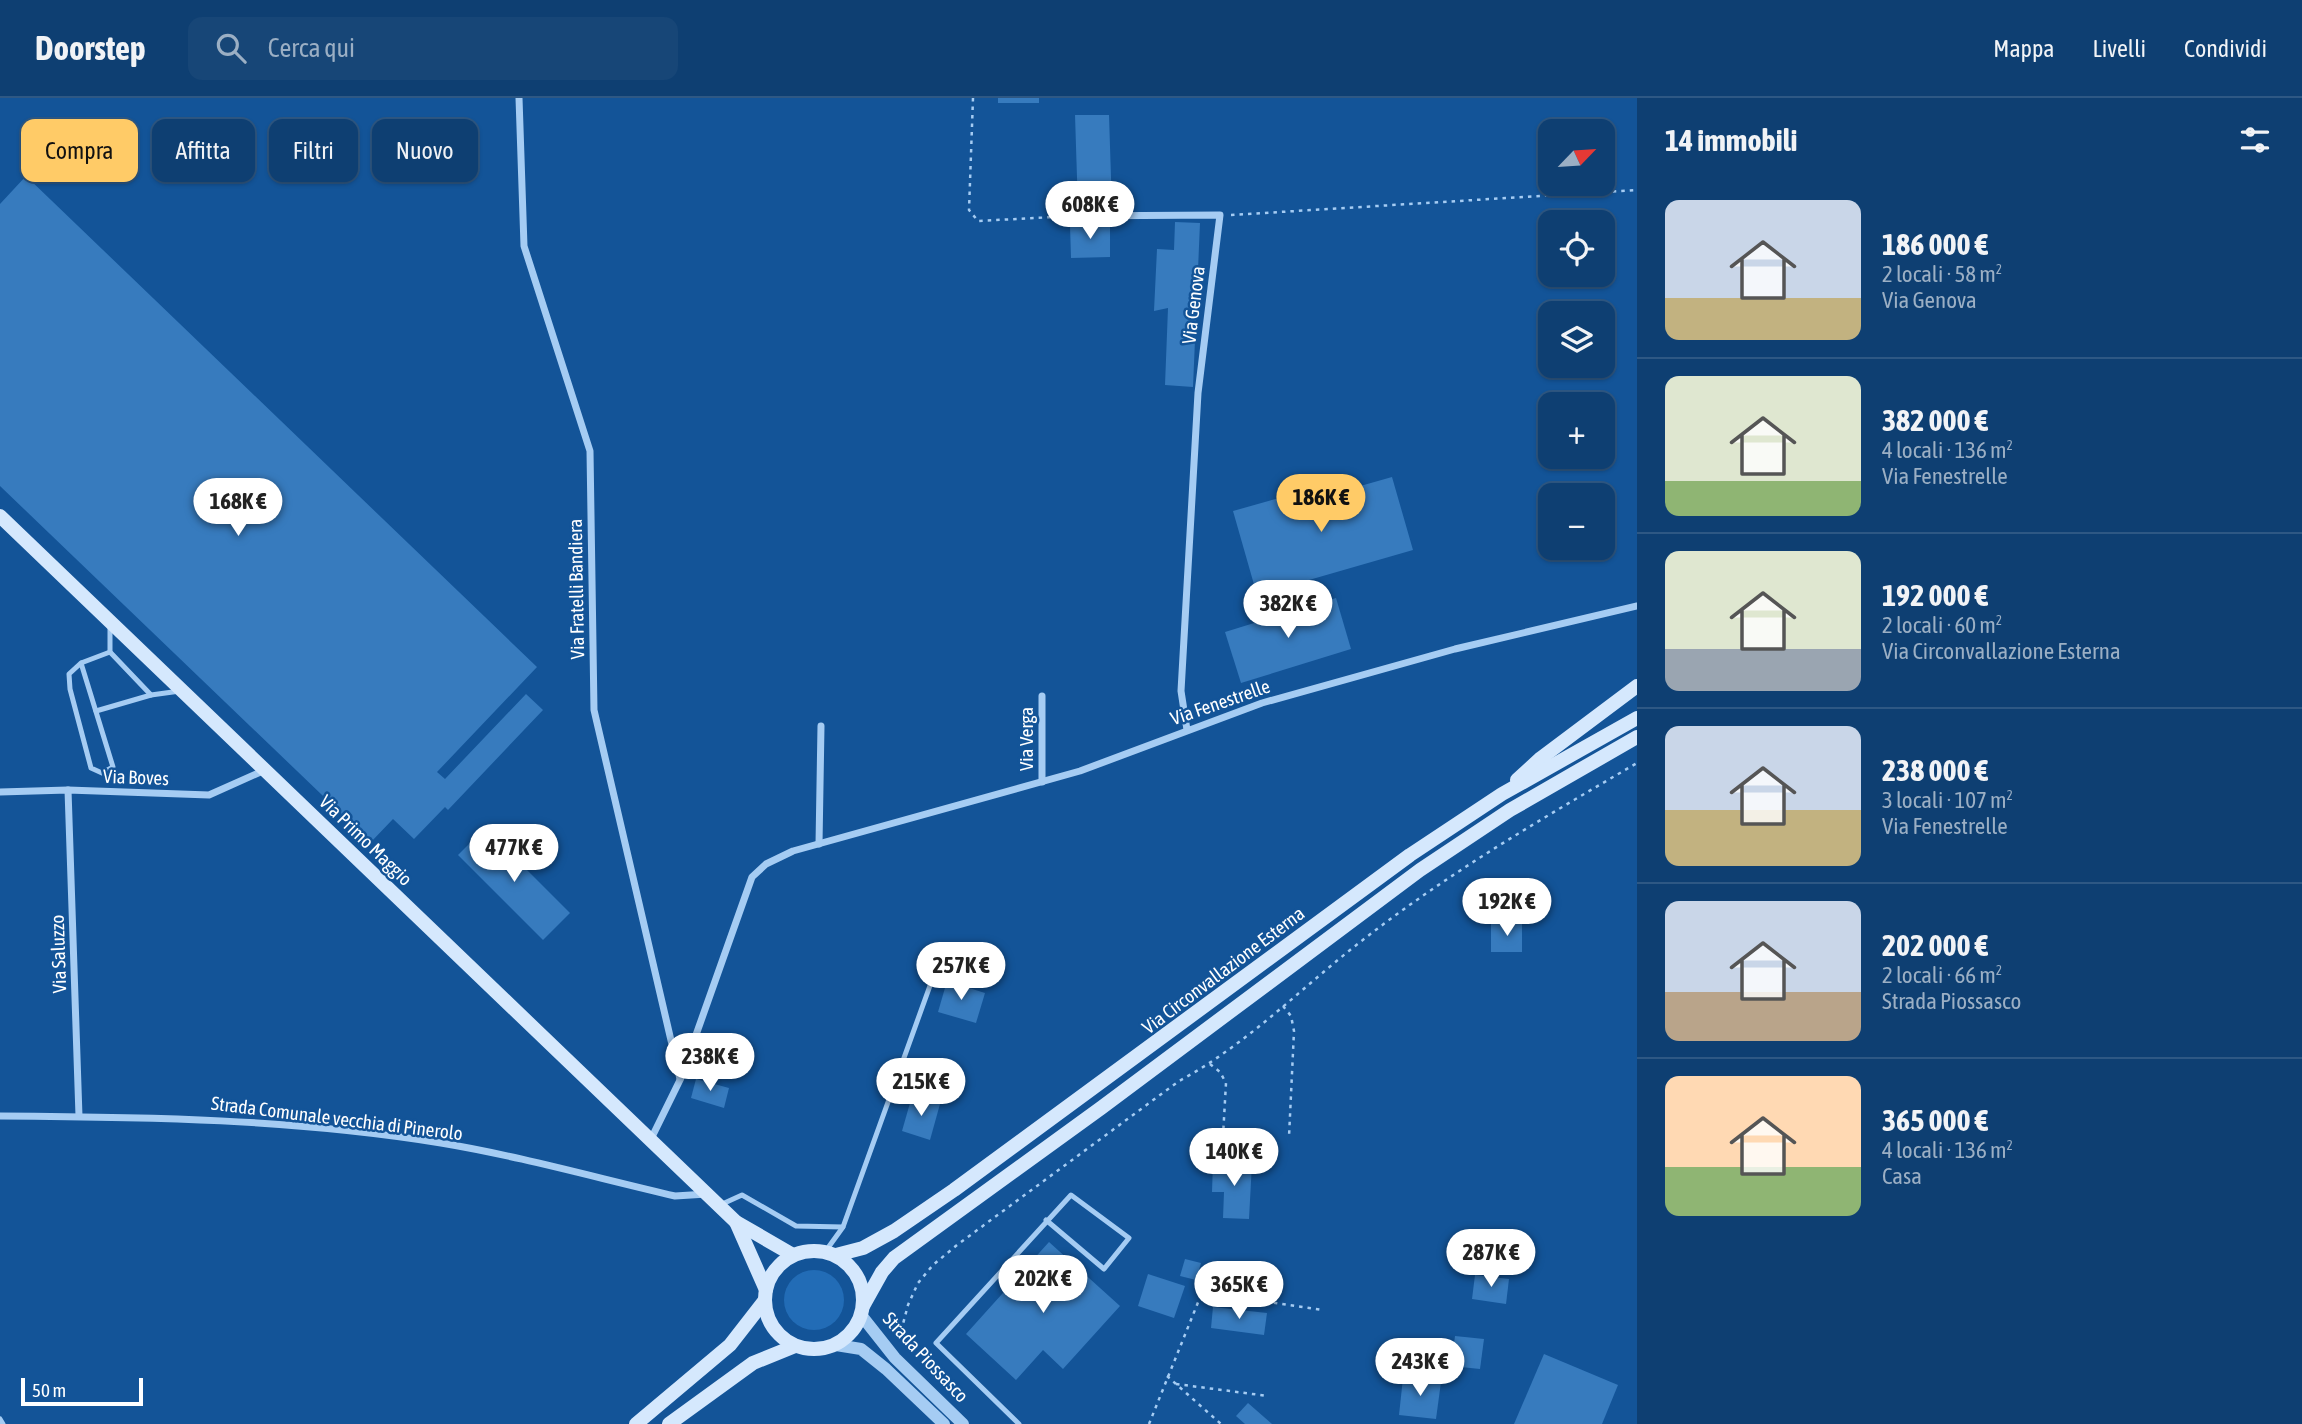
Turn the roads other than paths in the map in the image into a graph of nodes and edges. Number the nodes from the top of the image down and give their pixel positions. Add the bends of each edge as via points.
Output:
1 (519, 98) edge
2 (1066, 216) road end
3 (0, 516) edge
4 (1637, 606) edge
5 (110, 621) junction
6 (110, 652) junction
7 (80, 663) junction
8 (1637, 686) edge
9 (182, 690) junction
10 (151, 695) junction
11 (1042, 696) dead end
12 (96, 711) junction
13 (1637, 718) edge
14 (821, 726) dead end
15 (1187, 730) junction
16 (1637, 737) edge
17 (265, 770) junction
18 (1042, 782) junction
19 (68, 790) junction
20 (0, 792) edge
21 (1502, 794) junction
22 (819, 844) junction
23 (936, 969) dead end
24 (680, 1080) junction
25 (0, 1116) edge
26 (79, 1116) junction
27 (651, 1139) junction
28 (708, 1194) junction
29 (719, 1205) junction
30 (1046, 1220) junction
31 (736, 1222) junction
32 (843, 1227) junction
33 (831, 1254) junction
34 (793, 1255) junction
35 (765, 1295) junction
36 (862, 1311) junction
37 (836, 1345) junction
38 (795, 1346) junction
39 (0, 1419) edge
40 (3, 1424) edge
41 (636, 1424) edge
42 (669, 1424) edge
43 (944, 1424) edge
44 (963, 1424) edge
45 (1019, 1424) edge

1 - 24 street, Via Fratelli Bandiera via 524,246 590,451 594,710
2 - 15 street, Via Genova via 1220,215 1198,393 1181,691
3 - 5 main road, Via Primo Maggio
4 - 15 street, Via Fenestrelle via 1455,649 1262,703
5 - 6 lane
5 - 9 main road, Via Primo Maggio
6 - 7 lane
6 - 10 lane
7 - 12 lane
7 - 12 lane via 69,674 70,689 91,768 102,773 113,767
8 - 21 main road via 1541,758
9 - 10 lane
9 - 17 main road, Via Primo Maggio
10 - 12 lane
11 - 18 street, Via Verga
13 - 21 main road, Via Circonvallazione Esterna
14 - 22 street
15 - 18 street, Via Fenestrelle
16 - 36 main road, Via Circonvallazione Esterna via 1510,810 1398,886 894,1258
17 - 19 street, Via Boves via 209,795
17 - 27 main road, Via Primo Maggio
18 - 22 street, Via Fenestrelle
19 - 20 street, Via Boves
19 - 26 street, Via Saluzzo
21 - 33 main road, Via Circonvallazione Esterna via 1410,855 944,1197 863,1248
22 - 24 street, Via Fenestrelle via 766,864 752,877
23 - 32 lane
24 - 27 street, Via Fenestrelle
25 - 26 street, Strada Comunale vecchia di Pinerolo
26 - 28 street, Strada Comunale vecchia di Pinerolo via 263,1122 442,1143 675,1196
27 - 28 main road, Via Primo Maggio
28 - 29 main road, Via Primo Maggio
29 - 31 main road, Via Primo Maggio
29 - 32 lane via 743,1195 796,1226
30 - 30 lane via 1104,1269 1129,1238 1071,1195
30 - 45 lane via 936,1343
31 - 34 main road, Via Primo Maggio
31 - 35 main road, Via Primo Maggio
32 - 33 lane
33 - 34 main road via 809,1251
33 - 36 main road via 856,1274 862,1286
34 - 35 main road via 778,1266
35 - 38 main road via 772,1326
35 - 41 main road via 730,1345
36 - 37 main road via 850,1335
36 - 44 street, Strada Piossasco via 895,1357
37 - 38 main road via 810,1350
37 - 43 street, Strada Piossasco via 861,1349
38 - 42 main road via 753,1363
39 - 40 lane

